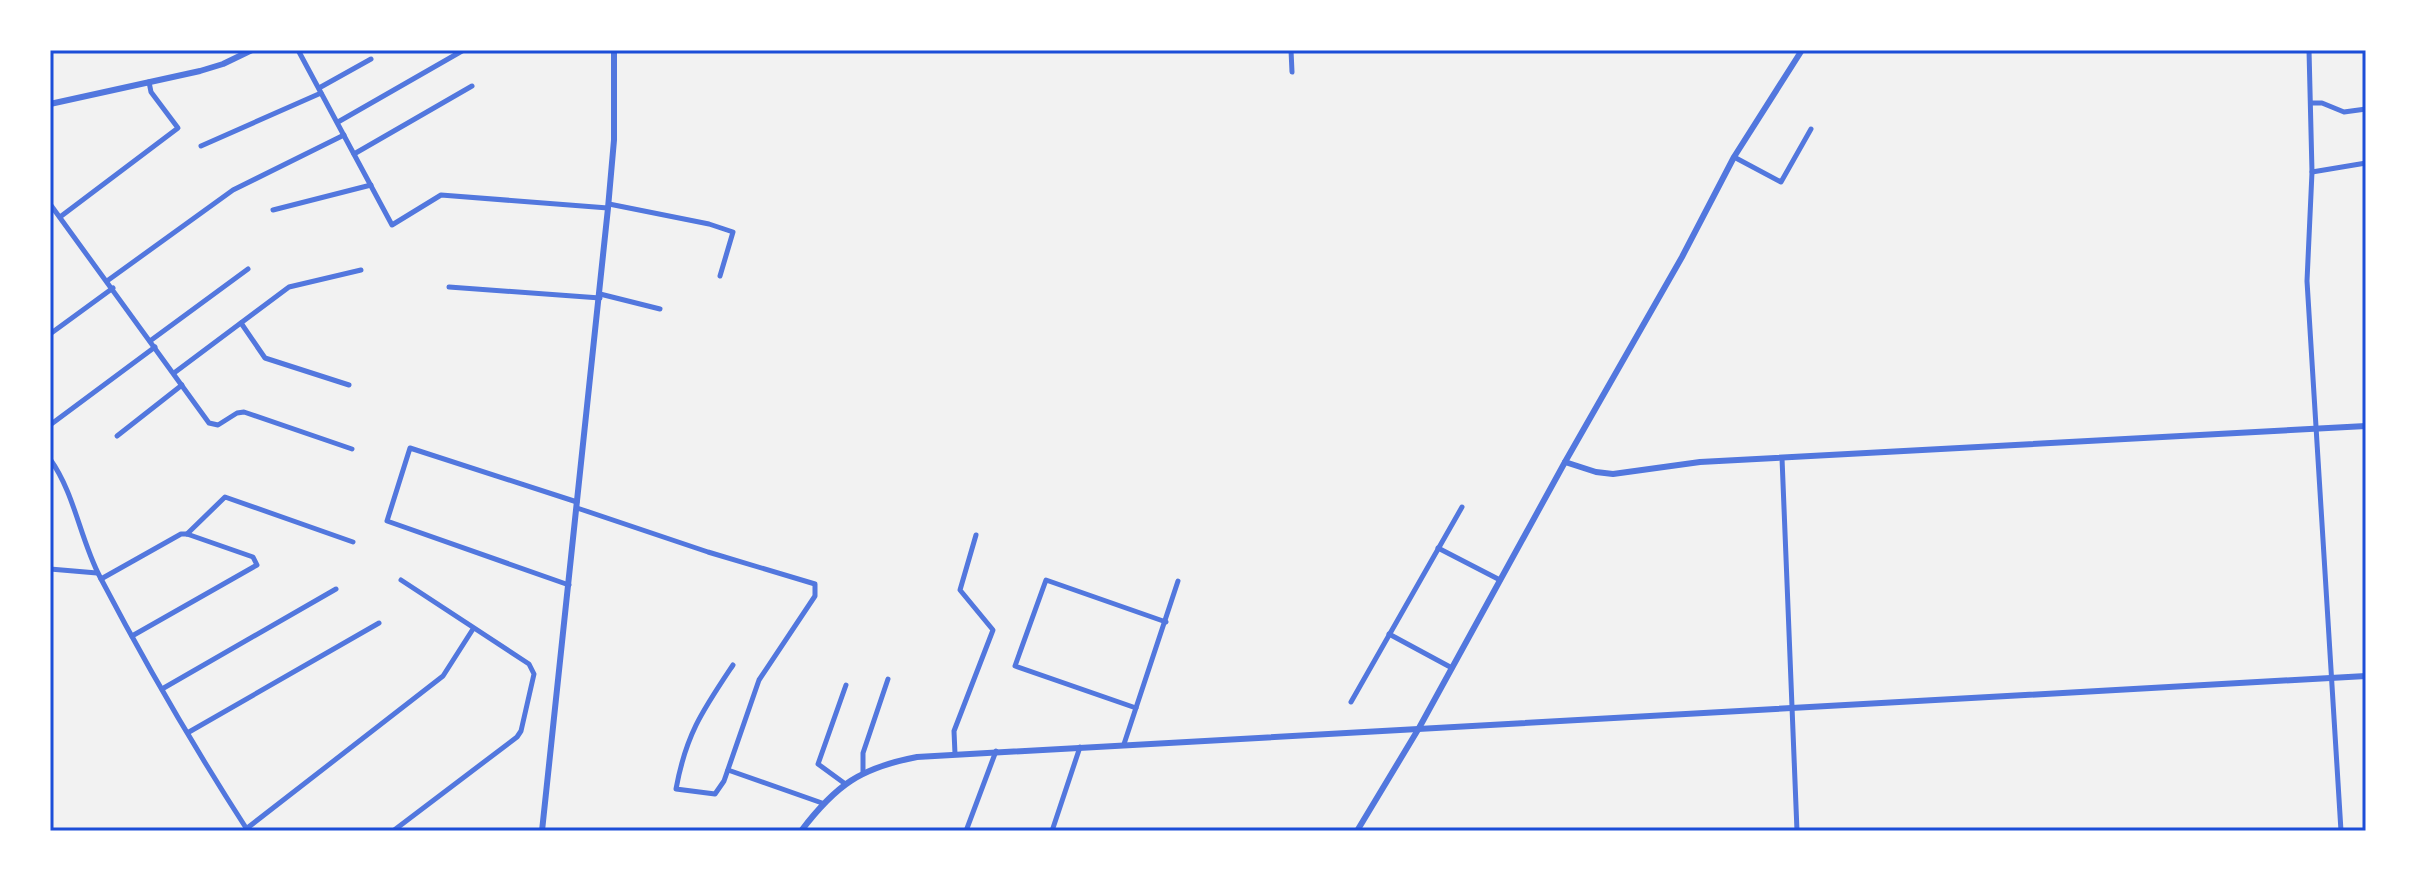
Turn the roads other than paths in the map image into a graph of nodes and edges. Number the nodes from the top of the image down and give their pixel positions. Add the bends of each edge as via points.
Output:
1 (252, 50) edge
2 (298, 50) edge
3 (614, 50) edge
4 (1291, 50) edge
5 (1802, 50) edge
6 (2309, 50) edge
7 (462, 51) edge
8 (371, 59) dead end
9 (1292, 72) dead end
10 (148, 81) junction
11 (472, 86) dead end
12 (320, 91) junction
13 (2312, 103) junction
14 (50, 104) edge
15 (2366, 109) edge
16 (337, 122) junction
17 (1811, 129) dead end
18 (344, 135) junction
19 (201, 146) dead end
20 (354, 154) junction
21 (1734, 157) junction
22 (2366, 163) edge
23 (2312, 172) junction
24 (371, 185) junction
25 (50, 204) edge
26 (608, 206) junction
27 (273, 210) dead end
28 (52, 212) edge
29 (60, 217) junction
30 (248, 269) dead end
31 (361, 270) dead end
32 (720, 276) dead end
33 (107, 281) junction
34 (449, 287) dead end
35 (113, 288) junction
36 (600, 296) junction
37 (660, 309) dead end
38 (241, 323) junction
39 (50, 334) edge
40 (150, 341) junction
41 (155, 347) junction
42 (174, 373) junction
43 (182, 385) junction
44 (349, 385) dead end
45 (50, 425) edge
46 (2366, 426) edge
47 (2315, 428) junction
48 (117, 436) dead end
49 (352, 449) dead end
50 (1782, 458) junction
51 (50, 459) edge
52 (1565, 462) junction
53 (577, 505) junction
54 (1462, 507) dead end
55 (187, 534) junction
56 (976, 535) dead end
57 (353, 542) dead end
58 (1438, 548) junction
59 (50, 569) edge
60 (99, 576) junction
61 (401, 580) dead end
62 (1500, 580) junction
63 (1178, 581) dead end
64 (569, 585) junction
65 (336, 589) dead end
66 (1166, 622) junction
67 (379, 623) dead end
68 (473, 629) junction
69 (1389, 634) junction
70 (132, 636) junction
71 (733, 665) dead end
72 (1452, 668) junction
73 (2366, 676) edge
74 (2331, 678) junction
75 (888, 679) dead end
76 (846, 685) dead end
77 (162, 689) junction
78 (1351, 702) dead end
79 (1136, 708) junction
80 (1791, 708) junction
81 (1419, 728) junction
82 (189, 732) junction
83 (1124, 744) junction
84 (1080, 747) junction
85 (996, 751) junction
86 (955, 754) junction
87 (728, 770) junction
88 (863, 772) junction
89 (844, 783) junction
90 (822, 803) junction
91 (247, 830) edge
92 (393, 831) edge
93 (542, 831) edge
94 (801, 831) edge
95 (966, 831) edge
96 (1052, 831) edge
97 (1357, 831) edge
98 (1797, 831) edge
99 (2341, 831) edge

1 - 10 street via 223,64
2 - 12 street
3 - 26 street
4 - 9 street
5 - 21 street
6 - 13 street
7 - 16 street
8 - 12 street
10 - 14 street
10 - 29 street via 178,128
11 - 20 street
12 - 16 street
12 - 19 street
13 - 15 street via 2344,112
13 - 23 street
16 - 18 street
17 - 21 street via 1781,182
18 - 20 street
18 - 33 street via 233,190
20 - 24 street
21 - 52 street
22 - 23 street
23 - 47 street via 2307,281
24 - 26 street via 392,225 441,195
24 - 27 street
25 - 28 street
26 - 32 street via 733,232
26 - 36 street
28 - 29 street
29 - 33 street
30 - 40 street
31 - 38 street via 289,287
33 - 35 street
34 - 36 street
35 - 39 street
35 - 40 street
36 - 37 street
36 - 53 street
38 - 42 street
38 - 44 street via 265,358
40 - 41 street
41 - 42 street
41 - 45 street
42 - 43 street
43 - 48 street
43 - 49 street via 214,425 244,412
46 - 47 street
47 - 50 street
47 - 74 street
50 - 52 street via 1613,474
50 - 80 street
51 - 60 street
52 - 62 street
53 - 64 street
53 - 64 street via 410,448 387,521
53 - 87 street via 815,584 815,596 759,680
54 - 58 street
55 - 57 street via 225,497
55 - 60 street
55 - 70 street via 253,557 257,565
56 - 86 street via 960,590 993,630 954,731
58 - 62 street
58 - 69 street
59 - 60 street
60 - 70 street
61 - 68 street
62 - 72 street
63 - 66 street
64 - 93 street
65 - 77 street
66 - 79 street
66 - 79 street via 1046,580 1015,666
67 - 82 street
68 - 91 street via 443,676
68 - 92 street via 534,669 521,731
69 - 72 street
69 - 78 street
70 - 77 street
71 - 87 street via 697,718 676,789 715,794
72 - 81 street
73 - 74 street
74 - 80 street
74 - 99 street
75 - 88 street via 863,753
76 - 89 street via 818,764
77 - 82 street
79 - 83 street
80 - 81 street
80 - 98 street
81 - 83 street
81 - 97 street
82 - 91 street
83 - 84 street
84 - 85 street
84 - 96 street
85 - 86 street
85 - 95 street
86 - 88 street via 917,757
87 - 90 street
88 - 89 street
89 - 90 street
90 - 94 street

